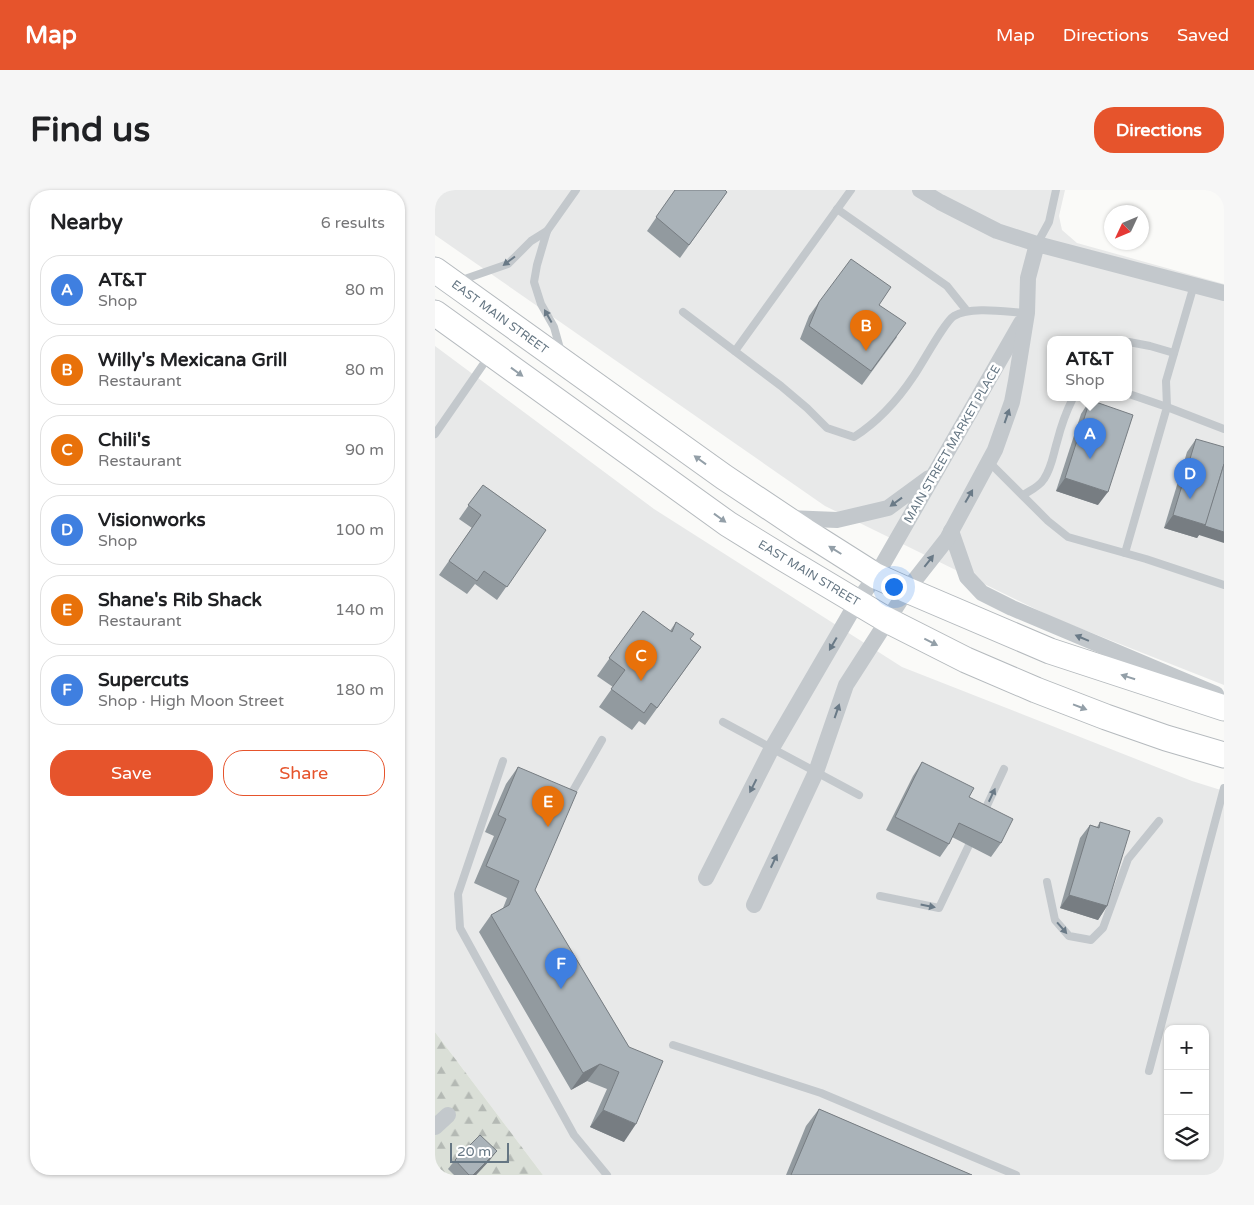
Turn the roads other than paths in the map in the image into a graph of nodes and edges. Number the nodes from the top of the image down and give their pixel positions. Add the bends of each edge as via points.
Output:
1 (576, 190) edge
2 (851, 190) edge
3 (920, 190) edge
4 (1056, 190) edge
5 (837, 209) junction
6 (547, 231) junction
7 (1037, 244) junction
8 (444, 277) edge
9 (1194, 285) junction
10 (1224, 293) edge
11 (967, 311) junction
12 (683, 312) dead end
13 (435, 313) edge
14 (1027, 313) junction
15 (1132, 343) edge
16 (735, 352) junction
17 (491, 353) junction
18 (1174, 353) junction
19 (563, 362) junction
20 (1132, 395) edge
21 (1072, 401) edge
22 (1167, 407) junction
23 (1224, 429) edge
24 (435, 434) edge
25 (989, 462) junction
26 (935, 473) junction
27 (1023, 495) junction
28 (785, 518) junction
29 (951, 531) junction
30 (1125, 552) junction
31 (877, 576) junction
32 (1224, 585) edge
33 (907, 590) junction
34 (857, 602) junction
35 (887, 620) junction
36 (1224, 697) edge
37 (1224, 708) edge
38 (723, 722) dead end
39 (602, 740) dead end
40 (772, 748) junction
41 (1224, 755) edge
42 (503, 761) dead end
43 (1004, 769) dead end
44 (816, 772) junction
45 (1224, 788) edge
46 (859, 795) dead end
47 (570, 796) edge
48 (980, 820) edge
49 (1159, 821) dead end
50 (969, 845) dead end
51 (706, 878) dead end
52 (1047, 882) dead end
53 (880, 896) dead end
54 (754, 905) dead end
55 (673, 1044) dead end
56 (1149, 1071) dead end
57 (448, 1115) dead end
58 (435, 1128) edge
59 (607, 1175) edge
60 (1016, 1175) edge

1 - 6 lane
2 - 5 lane
3 - 7 street via 997,231
4 - 7 lane, MAIN STREET MARKET PLACE via 1049,222
5 - 11 lane via 947,286
5 - 16 lane
6 -> 8 lane via 531,241 508,264
19 -> 6 lane via 554,327 541,304 534,282
7 - 9 street
7 - 14 street, MAIN STREET MARKET PLACE via 1028,278
8 - 19 main road, EAST MAIN STREET
9 - 10 street
9 - 18 lane
11 - 14 lane
11 - 16 lane via 952,316 887,412 854,437 827,428 781,386
12 - 16 lane
13 - 17 main road, EAST MAIN STREET
25 -> 14 street, MAIN STREET MARKET PLACE via 1012,402
14 - 26 street, MAIN STREET MARKET PLACE
15 - 18 lane
17 - 24 lane
17 -> 34 main road, EAST MAIN STREET via 728,524
18 - 22 lane via 1166,381
28 -> 19 main road, EAST MAIN STREET
20 - 22 lane
21 - 27 lane via 1045,478
22 - 23 lane
22 - 30 lane
25 - 27 lane
29 -> 25 street, MAIN STREET MARKET PLACE
26 -> 28 street via 888,508 837,520
26 - 31 street, MAIN STREET MARKET PLACE
27 - 30 lane via 1068,537
31 -> 28 main road, EAST MAIN STREET
33 -> 29 street, MAIN STREET MARKET PLACE
36 -> 29 street via 982,593 967,577
30 - 32 lane
31 - 33 main road, EAST MAIN STREET
31 - 34 street, MAIN STREET MARKET PLACE
33 - 35 street, MAIN STREET MARKET PLACE
37 -> 33 main road, EAST MAIN STREET via 1050,651
34 - 35 main road, EAST MAIN STREET
34 -> 40 street, MAIN STREET MARKET PLACE
35 -> 41 main road, EAST MAIN STREET via 966,660 1036,690 1166,738
44 -> 35 street, MAIN STREET MARKET PLACE via 846,684
38 - 40 lane
39 - 47 lane
40 - 44 lane
40 -> 51 street, MAIN STREET MARKET PLACE
42 - 59 lane via 458,894 459,928 574,1135
48 -> 43 lane
44 - 46 lane
54 -> 44 street, MAIN STREET MARKET PLACE
45 - 56 lane
52 -> 49 lane via 1055,920 1069,936 1091,940 1103,928 1127,859
53 -> 50 lane via 939,908
55 - 60 lane via 821,1093
57 - 58 street

